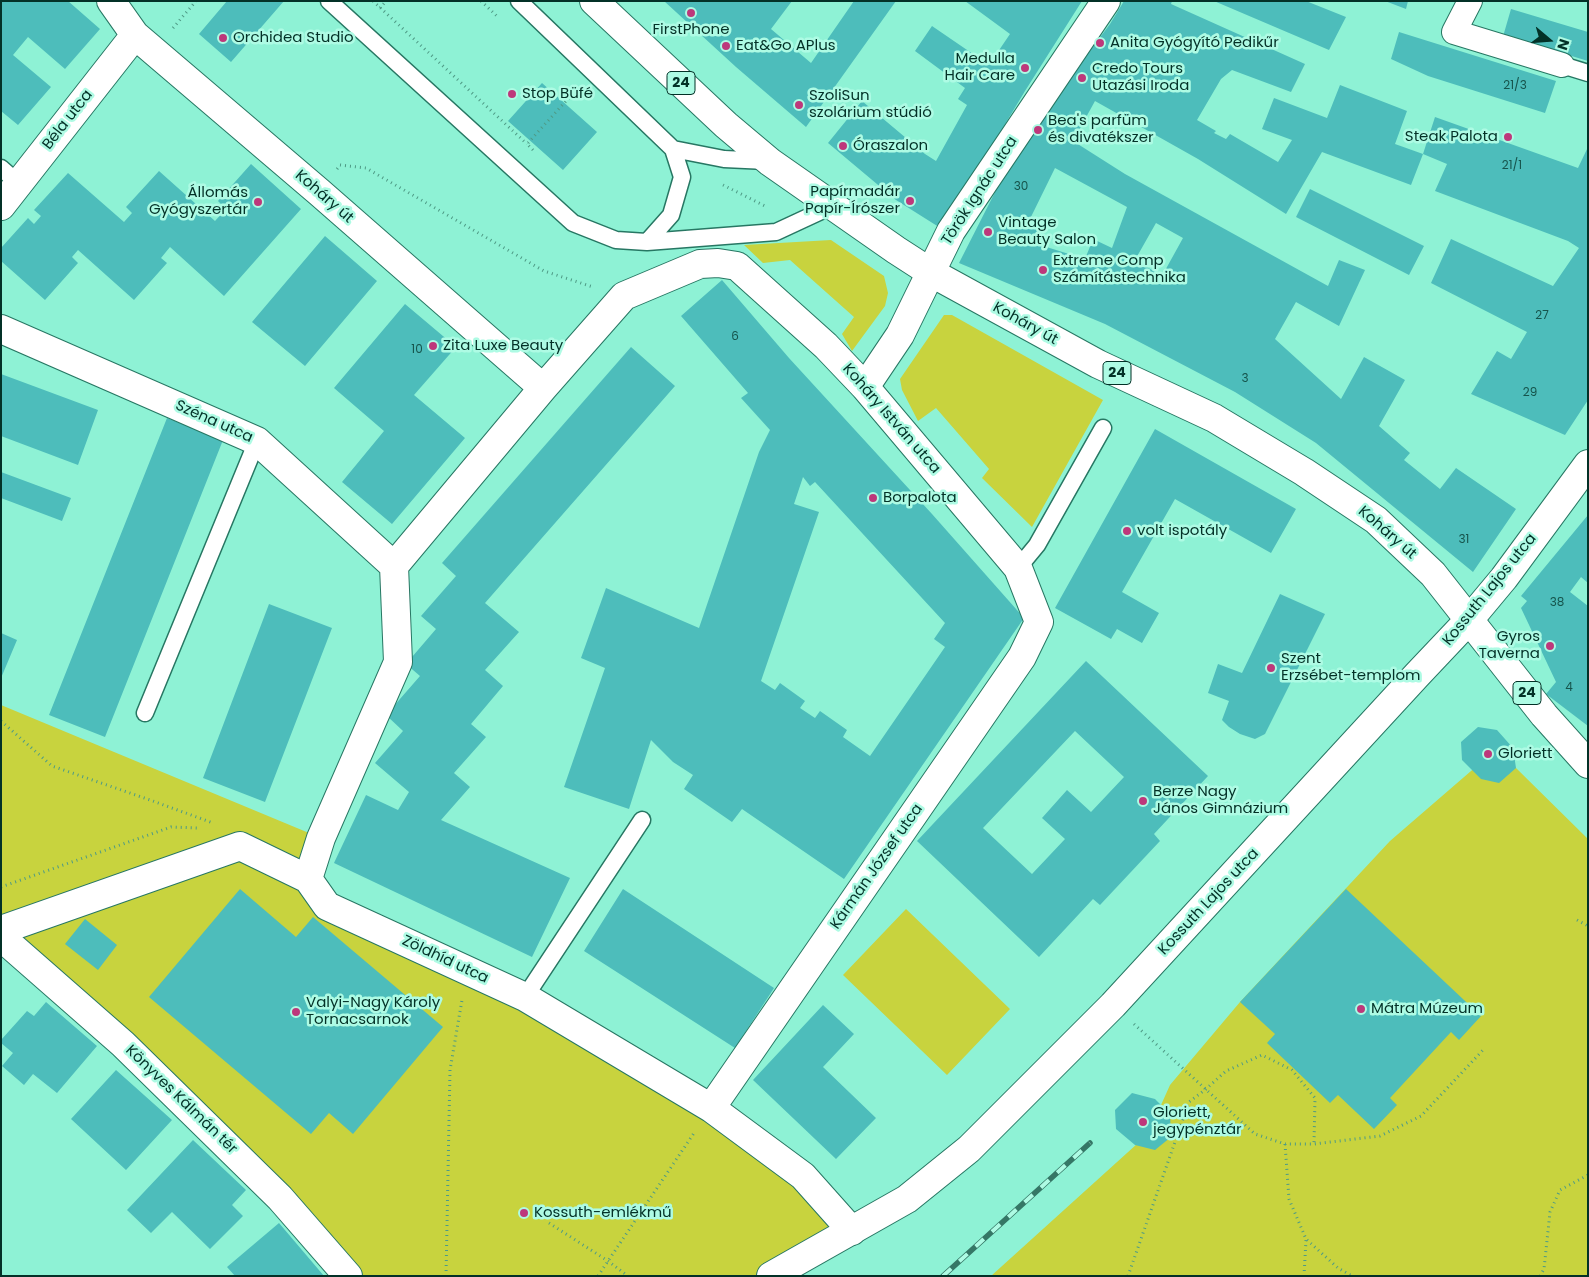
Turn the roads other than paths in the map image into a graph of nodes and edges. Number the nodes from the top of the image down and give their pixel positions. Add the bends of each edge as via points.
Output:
1 (112, 1) edge
2 (329, 1) edge
3 (519, 1) edge
4 (594, 1) edge
5 (1106, 1) edge
6 (1470, 1) edge
7 (135, 35) junction
8 (1562, 65) joint
9 (1588, 73) edge
10 (673, 149) junction
11 (770, 162) junction
12 (10, 176) edge
13 (1, 206) edge
14 (832, 206) junction
15 (647, 242) junction
16 (930, 272) junction
17 (1, 329) edge
18 (542, 388) junction
19 (865, 388) junction
20 (1103, 428) dead end
21 (257, 441) junction
22 (1588, 464) edge
23 (394, 566) junction
24 (1018, 568) junction
25 (1469, 620) junction
26 (1039, 622) joint
27 (145, 713) dead end
28 (1588, 764) edge
29 (642, 820) dead end
30 (308, 879) junction
31 (1, 930) edge
32 (1, 937) edge
33 (525, 997) junction
34 (711, 1108) junction
35 (852, 1231) junction
36 (348, 1276) edge
37 (771, 1276) edge

1 - 7 street, Koháry út
2 - 15 lane via 574,224 616,240
3 - 10 lane
4 - 11 street, Koháry út / 24
5 - 16 street, Török Ignác utca via 952,231
6 - 8 street via 1454,32
7 - 12 street, Béla utca
7 - 18 street, Koháry út
8 - 9 lane
10 - 11 lane via 724,159
10 - 15 lane via 682,177 671,215
11 - 14 street, Koháry út / 24
12 - 13 street, Béla utca
14 - 15 lane via 776,232
14 - 16 street, Koháry út / 24
16 - 19 street, Török Ignác utca via 900,336
16 - 25 street, Koháry út / 24 via 1098,364 1214,418 1304,472 1376,520 1434,574
17 - 21 street, Széna utca
18 - 19 street, Koháry István utca via 624,296 700,264 718,263 737,266 826,346
18 - 23 street
19 - 24 street, Koháry István utca
20 - 24 lane via 1037,545
21 - 23 street, Széna utca
21 - 27 lane
22 - 25 street, Kossuth Lajos utca
23 - 30 street via 398,662 321,838
24 - 26 street, Koháry István utca
25 - 28 street, 24 via 1544,715
25 - 35 street, Kossuth Lajos utca via 1113,1006 969,1149 907,1199
26 - 34 street, Kármán József utca via 1022,657
29 - 33 lane
30 - 31 street via 240,846
30 - 33 street, Zöldhíd utca via 327,906
32 - 36 street, Könyves Kálmán tér via 130,1051 280,1198
33 - 34 street, Zöldhíd utca
34 - 35 street, Zöldhíd utca via 803,1176
35 - 37 street, Kossuth Lajos utca

